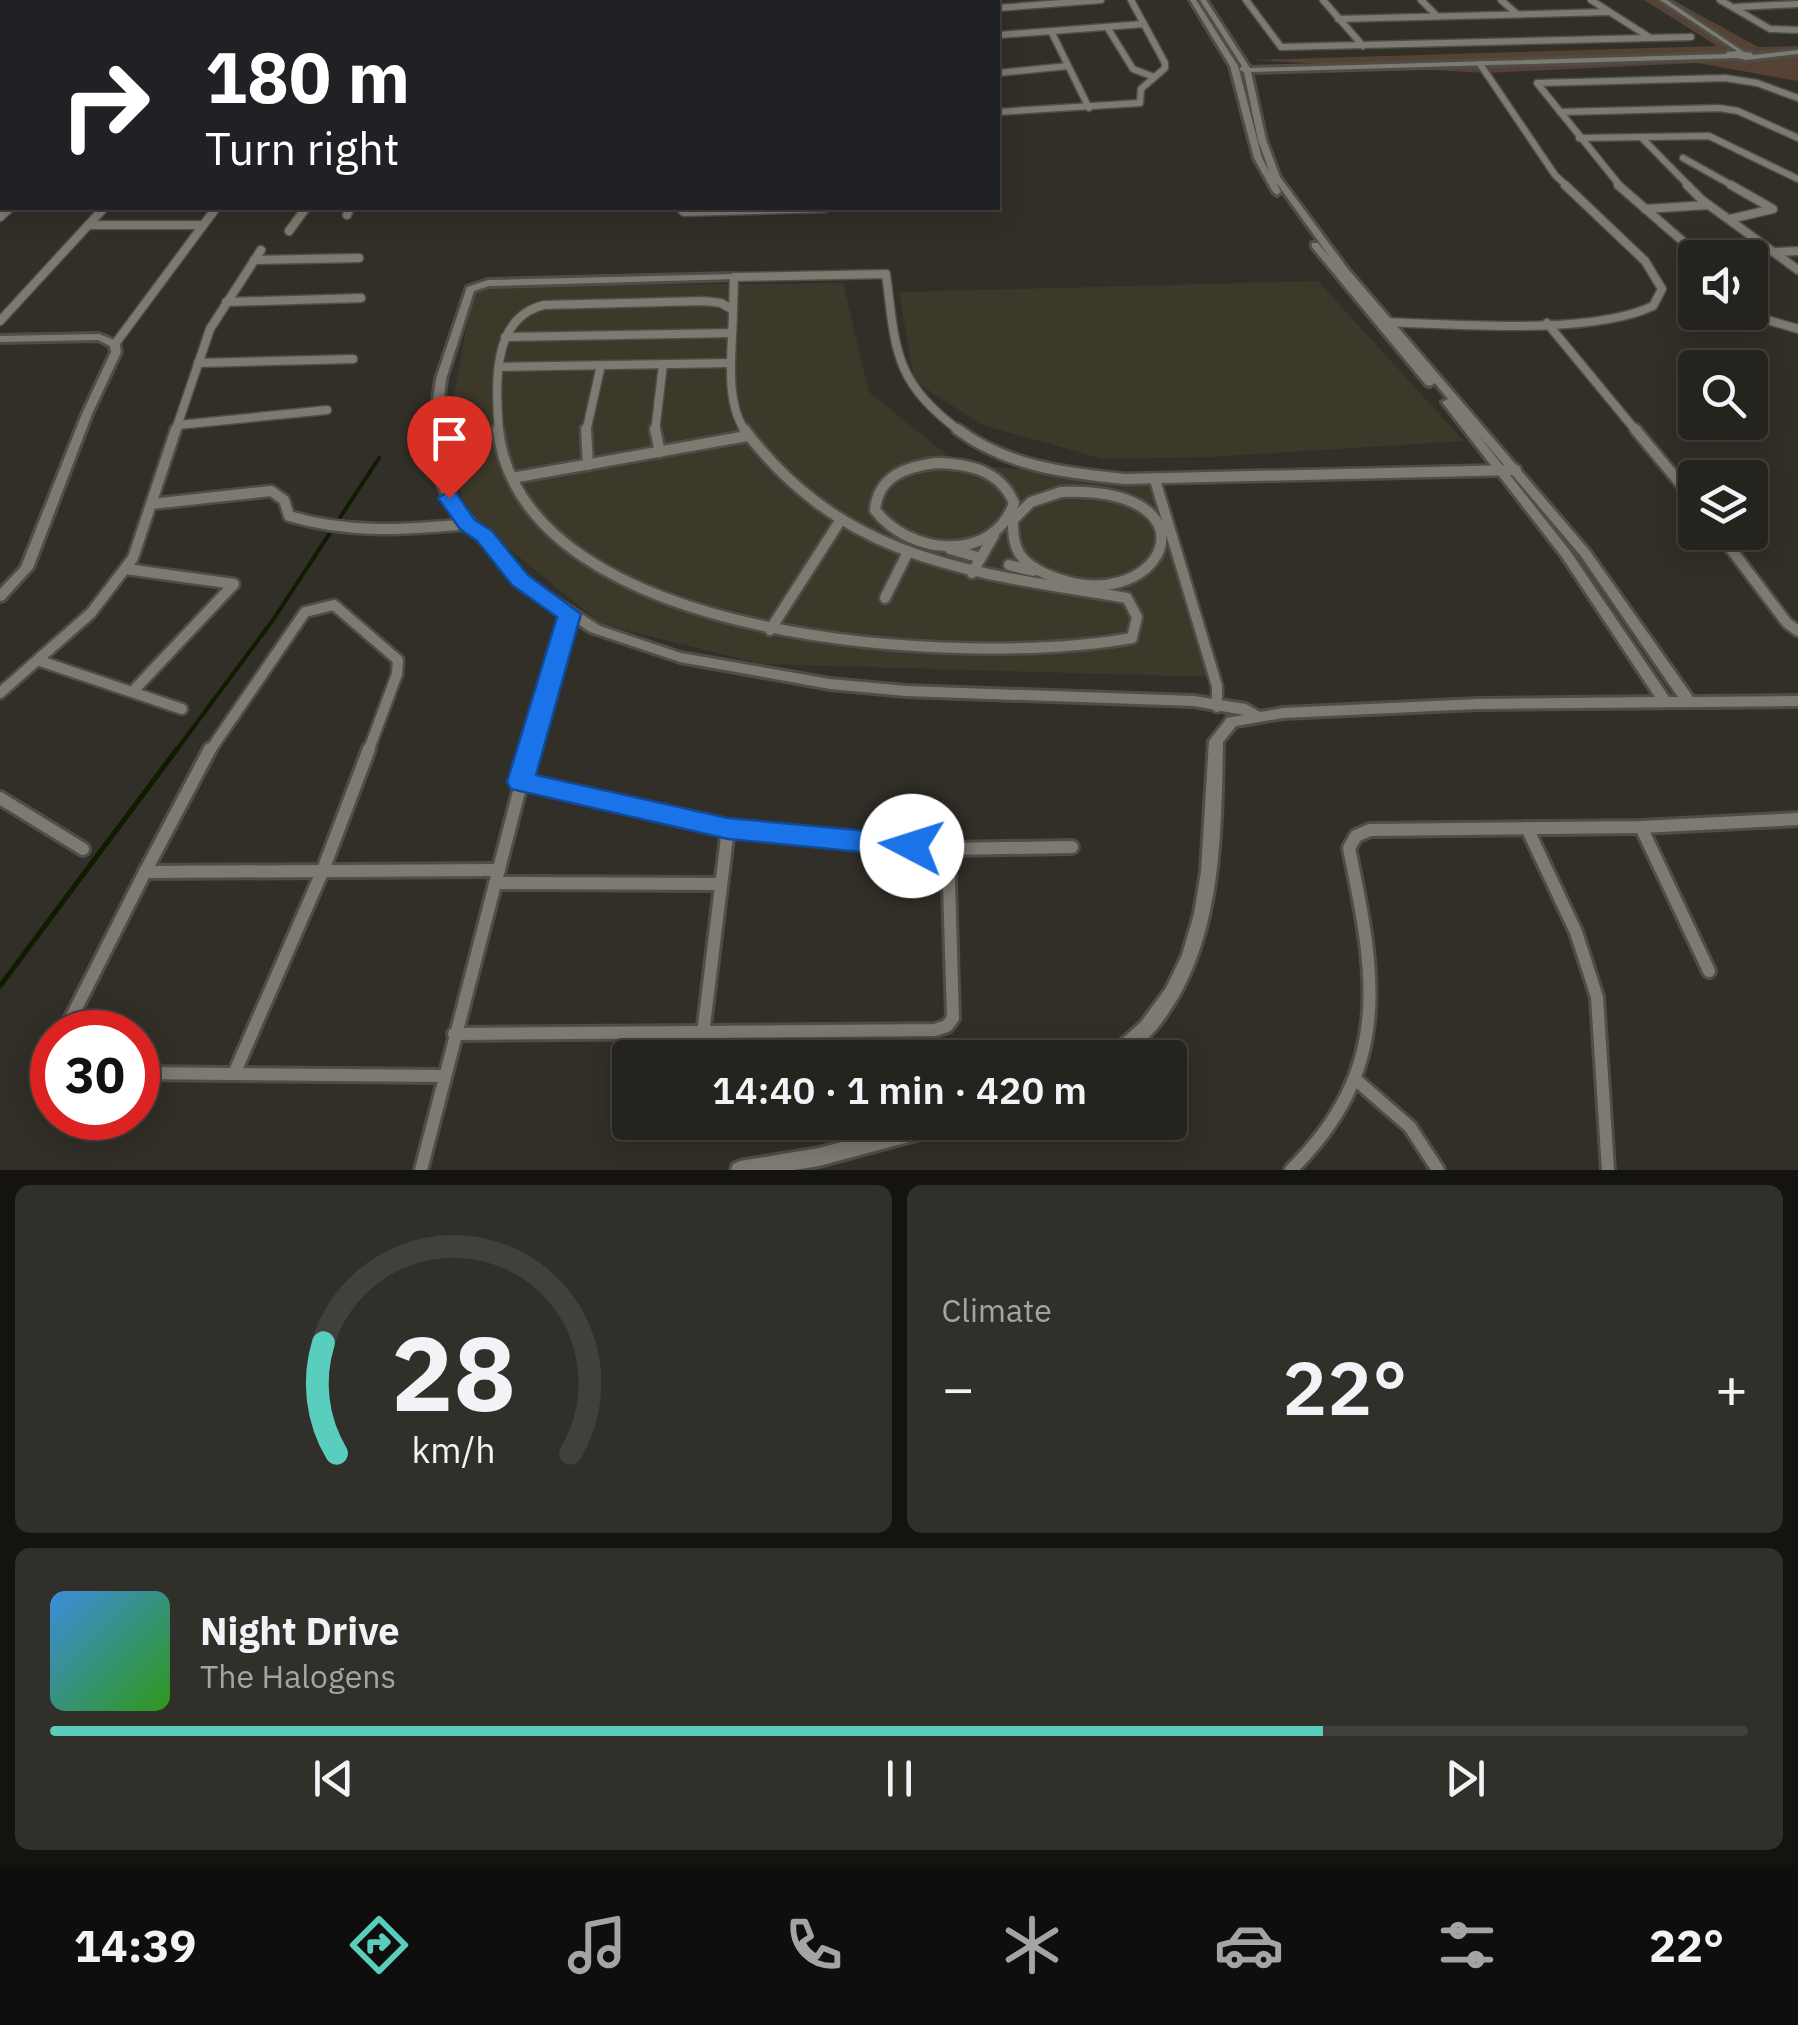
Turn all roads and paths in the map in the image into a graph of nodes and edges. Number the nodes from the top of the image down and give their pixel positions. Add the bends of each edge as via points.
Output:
1 (1101, 0) edge
2 (1131, 0) edge
3 (1193, 0) edge
4 (1203, 0) edge
5 (1246, 0) edge
6 (1322, 0) edge
7 (1422, 0) edge
8 (1501, 0) edge
9 (1591, 0) edge
10 (1664, 0) edge
11 (1720, 0) edge
12 (1798, 4) edge
13 (1736, 7) junction
14 (1000, 8) edge
15 (1609, 12) junction
16 (1517, 14) junction
17 (1437, 16) junction
18 (1338, 19) junction
19 (1144, 24) junction
20 (1107, 27) junction
21 (1798, 30) edge
22 (1051, 32) junction
23 (1000, 36) edge
24 (1691, 37) dead end
25 (1650, 38) junction
26 (1363, 46) junction
27 (1798, 52) edge
28 (1737, 53) junction
29 (1480, 64) junction
30 (1068, 66) junction
31 (1235, 68) junction
32 (1247, 68) junction
33 (1000, 72) edge
34 (1154, 76) junction
35 (1798, 98) edge
36 (1089, 108) junction
37 (1000, 112) edge
38 (1560, 112) junction
39 (1641, 136) junction
40 (1578, 138) junction
41 (1798, 138) edge
42 (1684, 158) dead end
43 (1798, 178) edge
44 (1708, 205) junction
45 (1644, 208) junction
46 (102, 210) edge
47 (214, 210) edge
48 (305, 210) edge
49 (682, 210) edge
50 (762, 210) edge
51 (1729, 220) junction
52 (88, 225) junction
53 (203, 225) junction
54 (289, 231) dead end
55 (1681, 240) edge
56 (261, 250) dead end
57 (1798, 250) edge
58 (1776, 252) junction
59 (359, 258) dead end
60 (254, 260) junction
61 (1798, 270) edge
62 (734, 278) junction
63 (361, 298) dead end
64 (226, 302) junction
65 (733, 310) junction
66 (1768, 320) edge
67 (0, 321) edge
68 (1383, 322) junction
69 (1547, 323) junction
70 (1798, 329) edge
71 (732, 333) junction
72 (504, 337) junction
73 (0, 340) edge
74 (115, 344) junction
75 (353, 358) dead end
76 (731, 363) junction
77 (198, 364) junction
78 (663, 364) junction
79 (601, 366) junction
80 (500, 367) junction
81 (327, 410) dead end
82 (178, 425) junction
83 (747, 436) junction
84 (660, 452) junction
85 (588, 465) junction
86 (1501, 470) junction
87 (1516, 470) junction
88 (512, 478) junction
89 (1156, 480) junction
90 (1678, 481) edge
91 (152, 504) junction
92 (840, 521) junction
93 (468, 524) junction
94 (994, 534) junction
95 (1012, 543) junction
96 (940, 546) junction
97 (1732, 550) edge
98 (908, 552) junction
99 (981, 558) junction
100 (1010, 565) junction
101 (126, 569) junction
102 (972, 573) junction
103 (1050, 576) junction
104 (1004, 580) junction
105 (0, 597) edge
106 (886, 598) dead end
107 (569, 614) junction
108 (770, 630) junction
109 (1798, 631) edge
110 (40, 661) junction
111 (134, 690) junction
112 (0, 693) edge
113 (1664, 701) junction
114 (1688, 701) junction
115 (1798, 701) edge
116 (1217, 707) junction
117 (182, 709) dead end
118 (1255, 716) junction
119 (1220, 734) junction
120 (521, 782) junction
121 (0, 798) edge
122 (1798, 819) edge
123 (1640, 827) junction
124 (1526, 828) junction
125 (728, 829) junction
126 (1072, 847) dead end
127 (84, 849) dead end
128 (948, 849) junction
129 (323, 870) junction
130 (145, 872) junction
131 (497, 876) junction
132 (721, 884) junction
133 (1709, 971) dead end
134 (75, 1010) edge
135 (702, 1032) junction
136 (454, 1034) junction
137 (701, 1040) edge
138 (1133, 1040) edge
139 (160, 1073) edge
140 (234, 1074) junction
141 (444, 1076) junction
142 (1355, 1079) junction
143 (896, 1140) edge
144 (819, 1164) edge
145 (421, 1170) edge
146 (740, 1170) edge
147 (1291, 1170) edge
148 (1438, 1170) edge
149 (1608, 1170) edge

1 - 14 street
2 - 19 street
3 - 31 street
4 - 32 street
5 - 26 street via 1282,47
6 - 18 street
7 - 17 street
8 - 16 street
9 - 15 street
10 - 28 street
11 - 13 street
12 - 13 street
13 - 21 street via 1770,29
15 - 16 street
15 - 25 street
16 - 17 street
17 - 18 street
18 - 26 street
19 - 20 street
19 - 34 street via 1165,63
20 - 22 street
20 - 34 street via 1132,69
22 - 23 street
22 - 30 street
24 - 25 street
25 - 26 street
27 - 28 street
28 - 29 street
28 - 32 street
29 - 32 street
29 - 69 street via 1555,175 1645,261 1662,289 1653,308 1640,312
30 - 33 street
30 - 36 street
31 - 32 street
31 - 68 street via 1266,177
32 - 68 street via 1276,177
34 - 36 street via 1141,89 1140,103
35 - 38 street via 1725,78 1536,83
36 - 37 street
38 - 40 street
38 - 41 street via 1720,108
39 - 40 street
39 - 43 street via 1713,137
39 - 44 street
40 - 45 street
42 - 51 street via 1773,209
44 - 45 street
44 - 51 street
45 - 55 street
46 - 52 street
47 - 53 street
48 - 54 street
49 - 50 street
51 - 58 street
52 - 53 street
52 - 67 street
53 - 74 street
56 - 60 street
57 - 58 street
58 - 61 street
59 - 60 street
60 - 64 street
62 - 65 street
62 - 89 street via 886,274 900,367 944,419 1018,461 1081,476
62 - 93 street via 488,283 470,289 440,380 432,450 449,498
63 - 64 street
64 - 77 street
65 - 71 street
65 - 72 street via 704,301 544,305 518,312
66 - 70 street
68 - 69 street
68 - 86 street
68 - 87 street
69 - 90 street
71 - 72 street
71 - 76 street
72 - 80 street
73 - 74 street via 99,336
74 - 105 street via 114,363 27,568
75 - 77 street
76 - 78 street
76 - 83 street
77 - 82 street
78 - 79 street
78 - 84 street via 654,436
79 - 80 street
79 - 85 street via 584,439
80 - 88 street via 503,460
81 - 82 street
82 - 91 street
83 - 84 street
83 - 92 street via 774,469
84 - 85 street
85 - 88 street
86 - 87 street
86 - 89 street
86 - 113 street
87 - 114 street via 1585,553
88 - 108 street via 556,536 592,561 692,611
89 - 116 street via 1217,686
91 - 93 street via 271,491 284,500 289,516 331,528
91 - 101 street
92 - 98 street
92 - 108 street
93 - 107 street via 520,580
94 - 96 street
94 - 96 street via 1008,523 1014,503 988,473 936,463 889,478 874,503 882,523 906,539
94 - 99 street
95 - 100 street
95 - 103 street via 1029,565
95 - 103 street via 1010,528 1023,507 1073,490 1131,502 1160,528 1162,551 1136,576 1088,584
96 - 99 street
97 - 109 street
98 - 102 street
98 - 106 street
99 - 102 street
100 - 103 street
100 - 104 street
101 - 110 street
101 - 111 street via 234,584
102 - 104 street
104 - 108 street via 1127,598 1139,623 1132,638 1104,644 1002,647 910,647
107 - 116 street via 667,654 830,684
107 - 120 street
110 - 111 street
110 - 112 street
111 - 117 street
113 - 114 street
113 - 118 street
114 - 115 street
116 - 118 street
116 - 119 street
118 - 119 street via 1232,722
119 - 138 street via 1200,938 1160,1016
120 - 125 street
120 - 131 street
121 - 127 street
122 - 123 street
123 - 124 street
123 - 133 street
124 - 142 street via 1370,830 1356,836 1349,848 1371,992
124 - 149 street via 1582,943 1594,984
125 - 128 street
125 - 132 street
126 - 128 street
128 - 135 street via 953,1018 947,1026
129 - 130 street
129 - 130 street via 399,666 334,605 323,604 305,612 238,703
129 - 131 street
129 - 140 street
130 - 134 street
131 - 132 street
131 - 136 street
132 - 135 street
135 - 136 street
135 - 137 street
136 - 141 street
139 - 140 street
140 - 141 street
141 - 145 street
142 - 147 street via 1340,1114
142 - 148 street via 1410,1127
143 - 144 street
144 - 146 street

